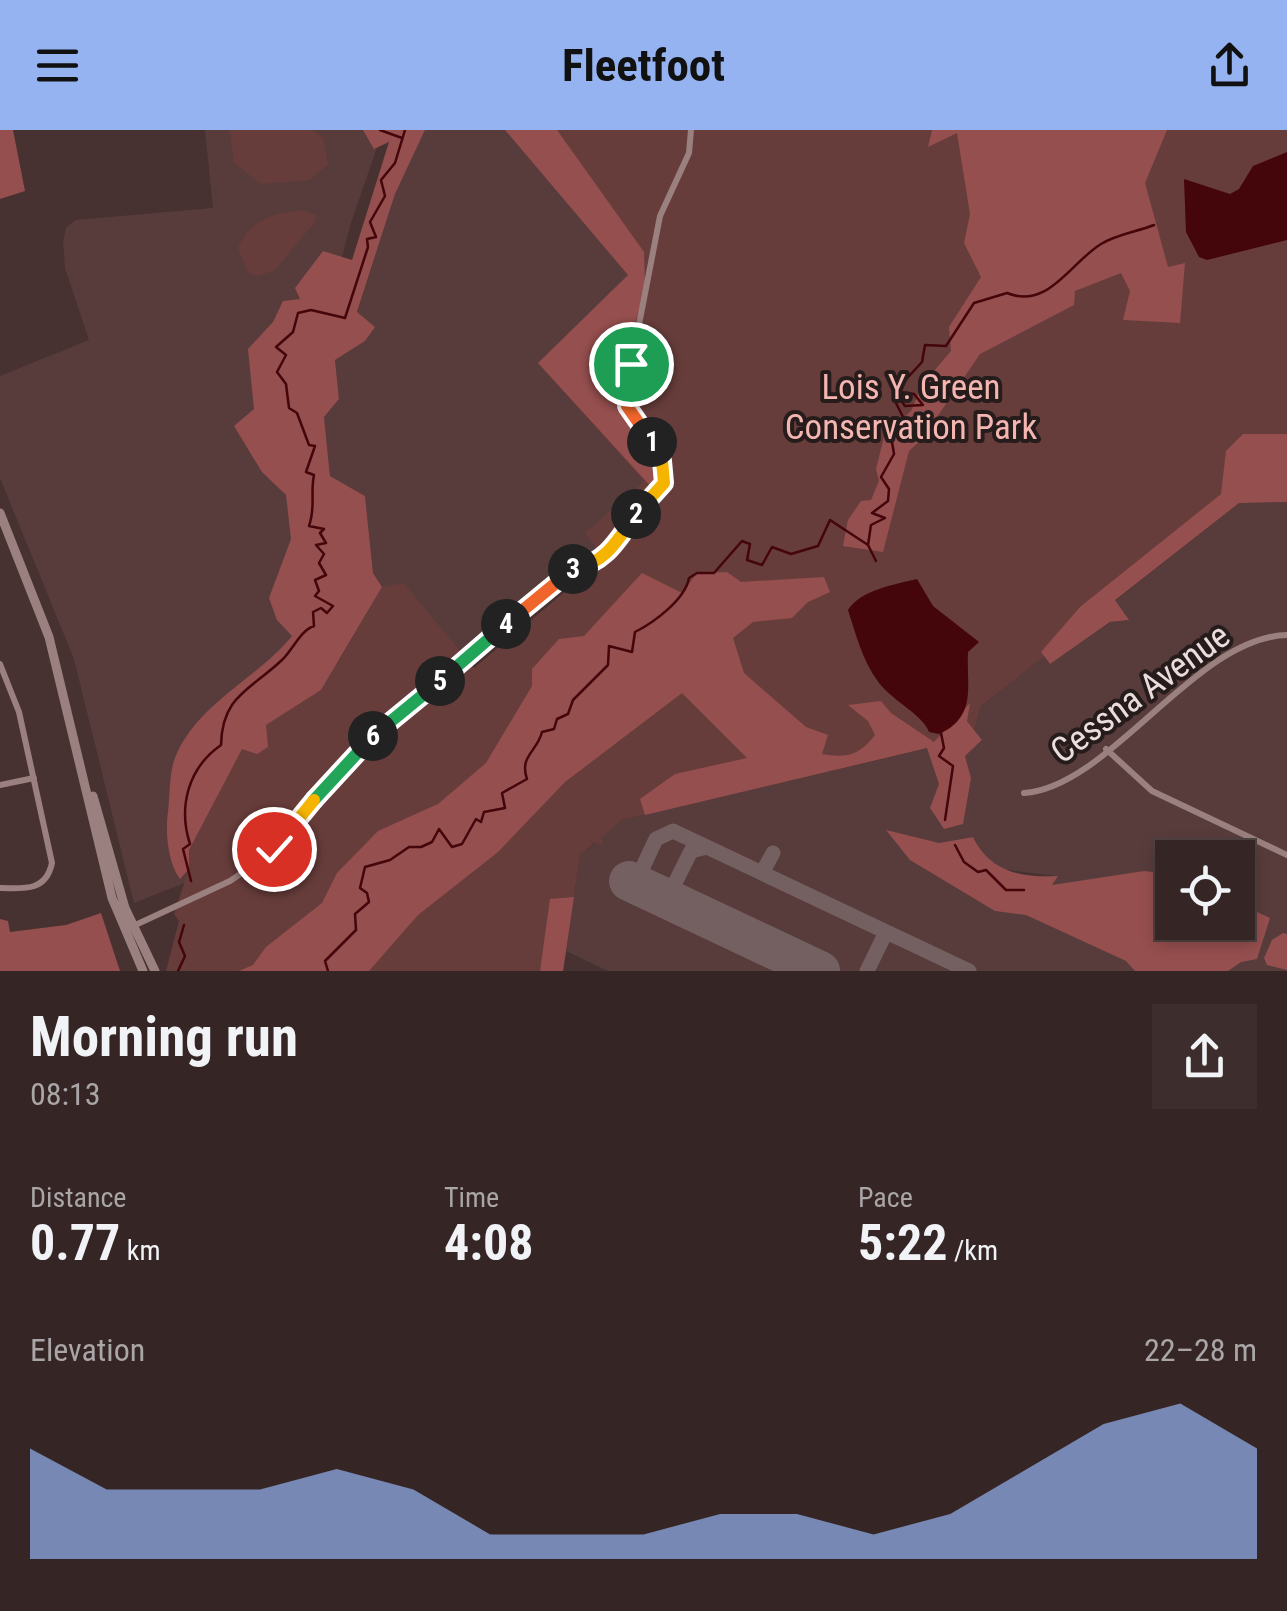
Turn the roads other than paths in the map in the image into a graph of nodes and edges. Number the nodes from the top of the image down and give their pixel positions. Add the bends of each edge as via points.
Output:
1 (691, 130) edge
2 (0, 513) edge
3 (4, 535) edge
4 (1287, 635) edge
5 (0, 664) edge
6 (1106, 749) junction
7 (34, 778) junction
8 (0, 786) edge
9 (1024, 793) dead end
10 (1287, 855) edge
11 (0, 888) edge
12 (128, 929) junction
13 (144, 971) edge
14 (155, 971) edge

1 - 12 street via 689,153 660,216 625,397 658,450 664,483 604,556 574,568 352,755 261,860
2 - 3 main road
3 - 12 main road via 49,637
4 - 6 street, Cessna Avenue via 1257,639 1227,655
5 - 7 street
6 - 9 street, Cessna Avenue via 1058,784
6 - 10 street via 1152,790
7 - 8 street
7 - 11 street via 50,874 31,888
12 - 13 main road
12 - 14 main road

